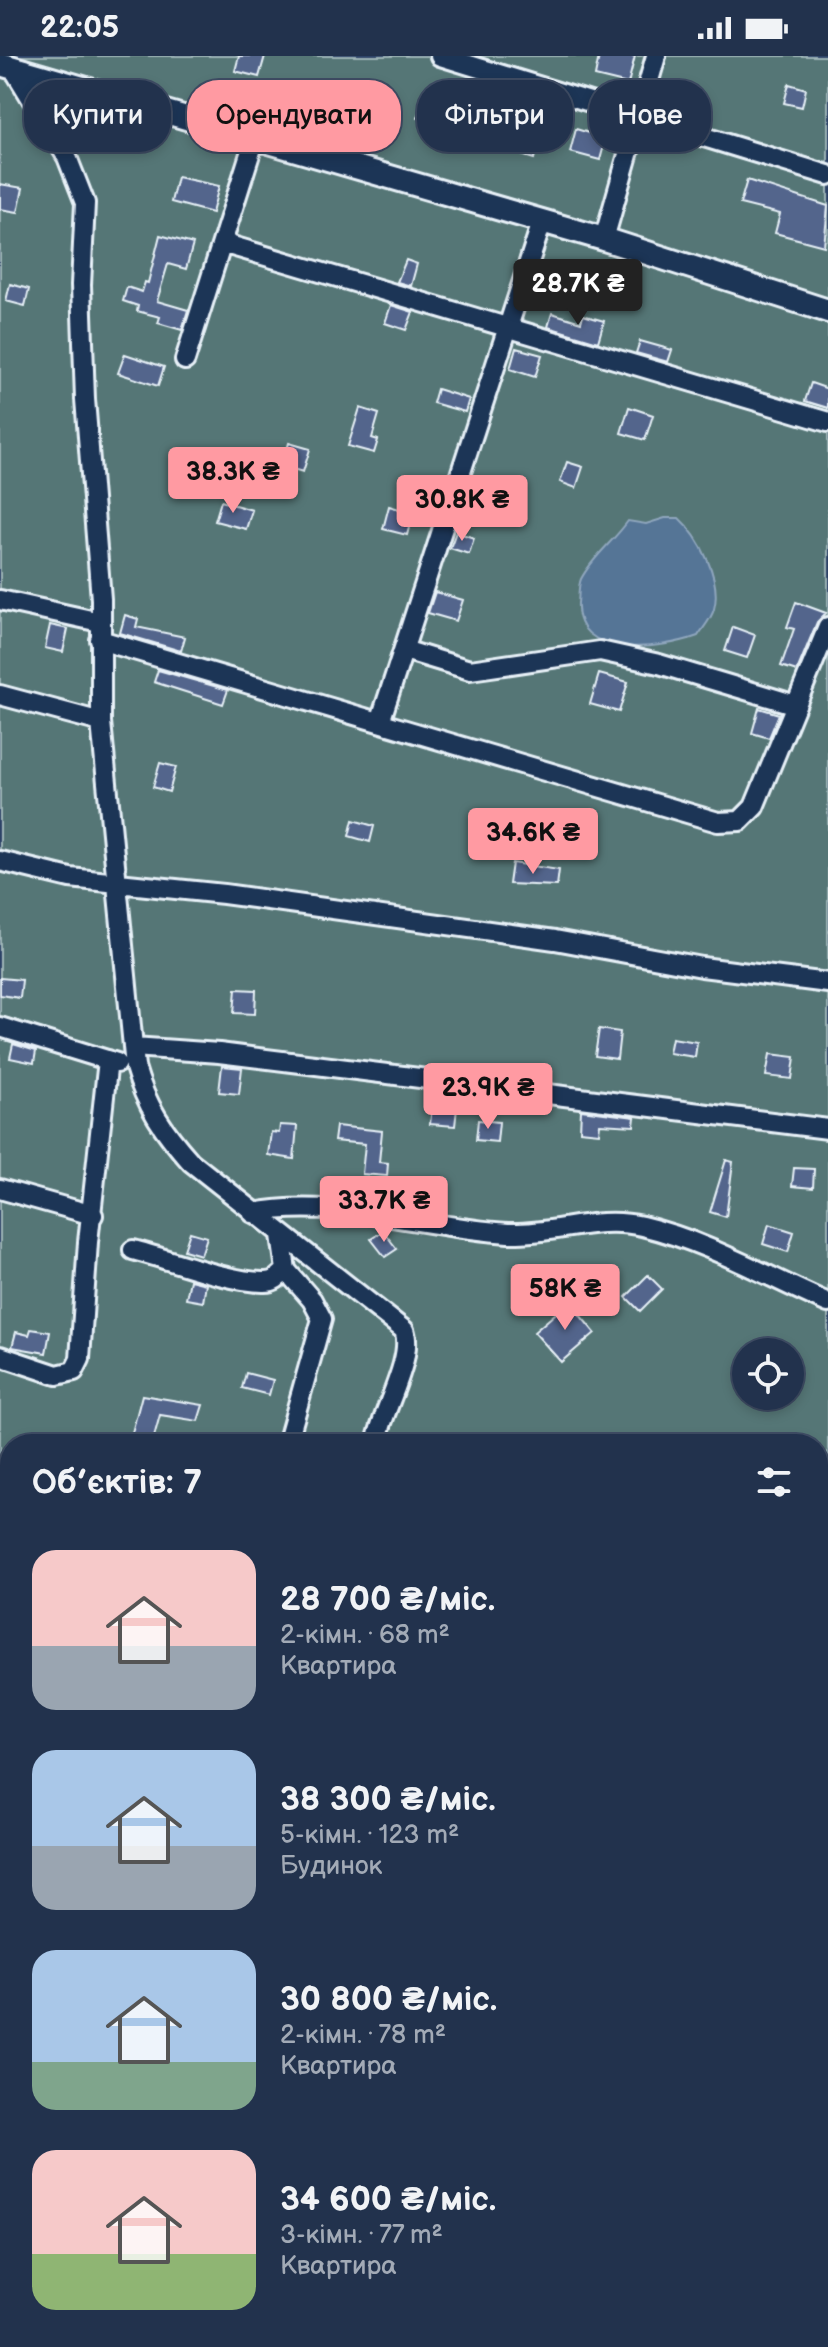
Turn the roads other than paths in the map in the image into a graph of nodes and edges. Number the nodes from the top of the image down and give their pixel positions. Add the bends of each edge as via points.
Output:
1 (440, 56) edge
2 (656, 56) edge
3 (7, 66) edge
4 (649, 80) edge
5 (589, 102) edge
6 (187, 118) edge
7 (711, 140) edge
8 (251, 152) edge
9 (303, 152) edge
10 (629, 152) edge
11 (828, 175) edge
12 (542, 222) junction
13 (604, 239) junction
14 (222, 243) junction
15 (828, 311) edge
16 (510, 330) junction
17 (185, 360) dead end
18 (828, 422) edge
19 (0, 600) edge
20 (828, 627) edge
21 (100, 631) junction
22 (404, 650) junction
23 (0, 695) edge
24 (796, 705) junction
25 (101, 722) junction
26 (380, 722) junction
27 (0, 861) edge
28 (116, 884) junction
29 (828, 983) edge
30 (0, 1027) edge
31 (133, 1047) junction
32 (108, 1060) junction
33 (135, 1067) junction
34 (828, 1129) edge
35 (0, 1189) edge
36 (253, 1213) junction
37 (93, 1215) junction
38 (281, 1235) junction
39 (133, 1250) dead end
40 (286, 1270) junction
41 (828, 1303) edge
42 (0, 1356) edge
43 (290, 1434) edge
44 (378, 1434) edge

1 - 5 street
2 - 4 street
3 - 6 street
3 - 21 street via 67,157 85,203 81,285
7 - 11 street
8 - 14 street
9 - 12 street
10 - 13 street
12 - 13 street
12 - 16 street
13 - 15 street
14 - 16 street
14 - 17 street
16 - 18 street
16 - 22 street
19 - 21 street
20 - 24 street
21 - 25 street
21 - 26 street
22 - 24 street via 470,670 600,651
22 - 26 street
23 - 25 street
24 - 26 street via 754,807 747,817 718,822
25 - 28 street
27 - 28 street
28 - 29 street via 555,940
28 - 31 street
30 - 32 street
31 - 33 street
31 - 34 street via 265,1058
32 - 33 street
32 - 37 street
33 - 36 street via 162,1131
35 - 37 street
36 - 38 street
36 - 41 street via 276,1208 341,1212 509,1233 624,1223 671,1235
37 - 42 street via 84,1342 74,1371 57,1375
38 - 40 street
38 - 44 street via 404,1330 408,1350
39 - 40 street via 247,1280 267,1282
40 - 43 street via 322,1319

